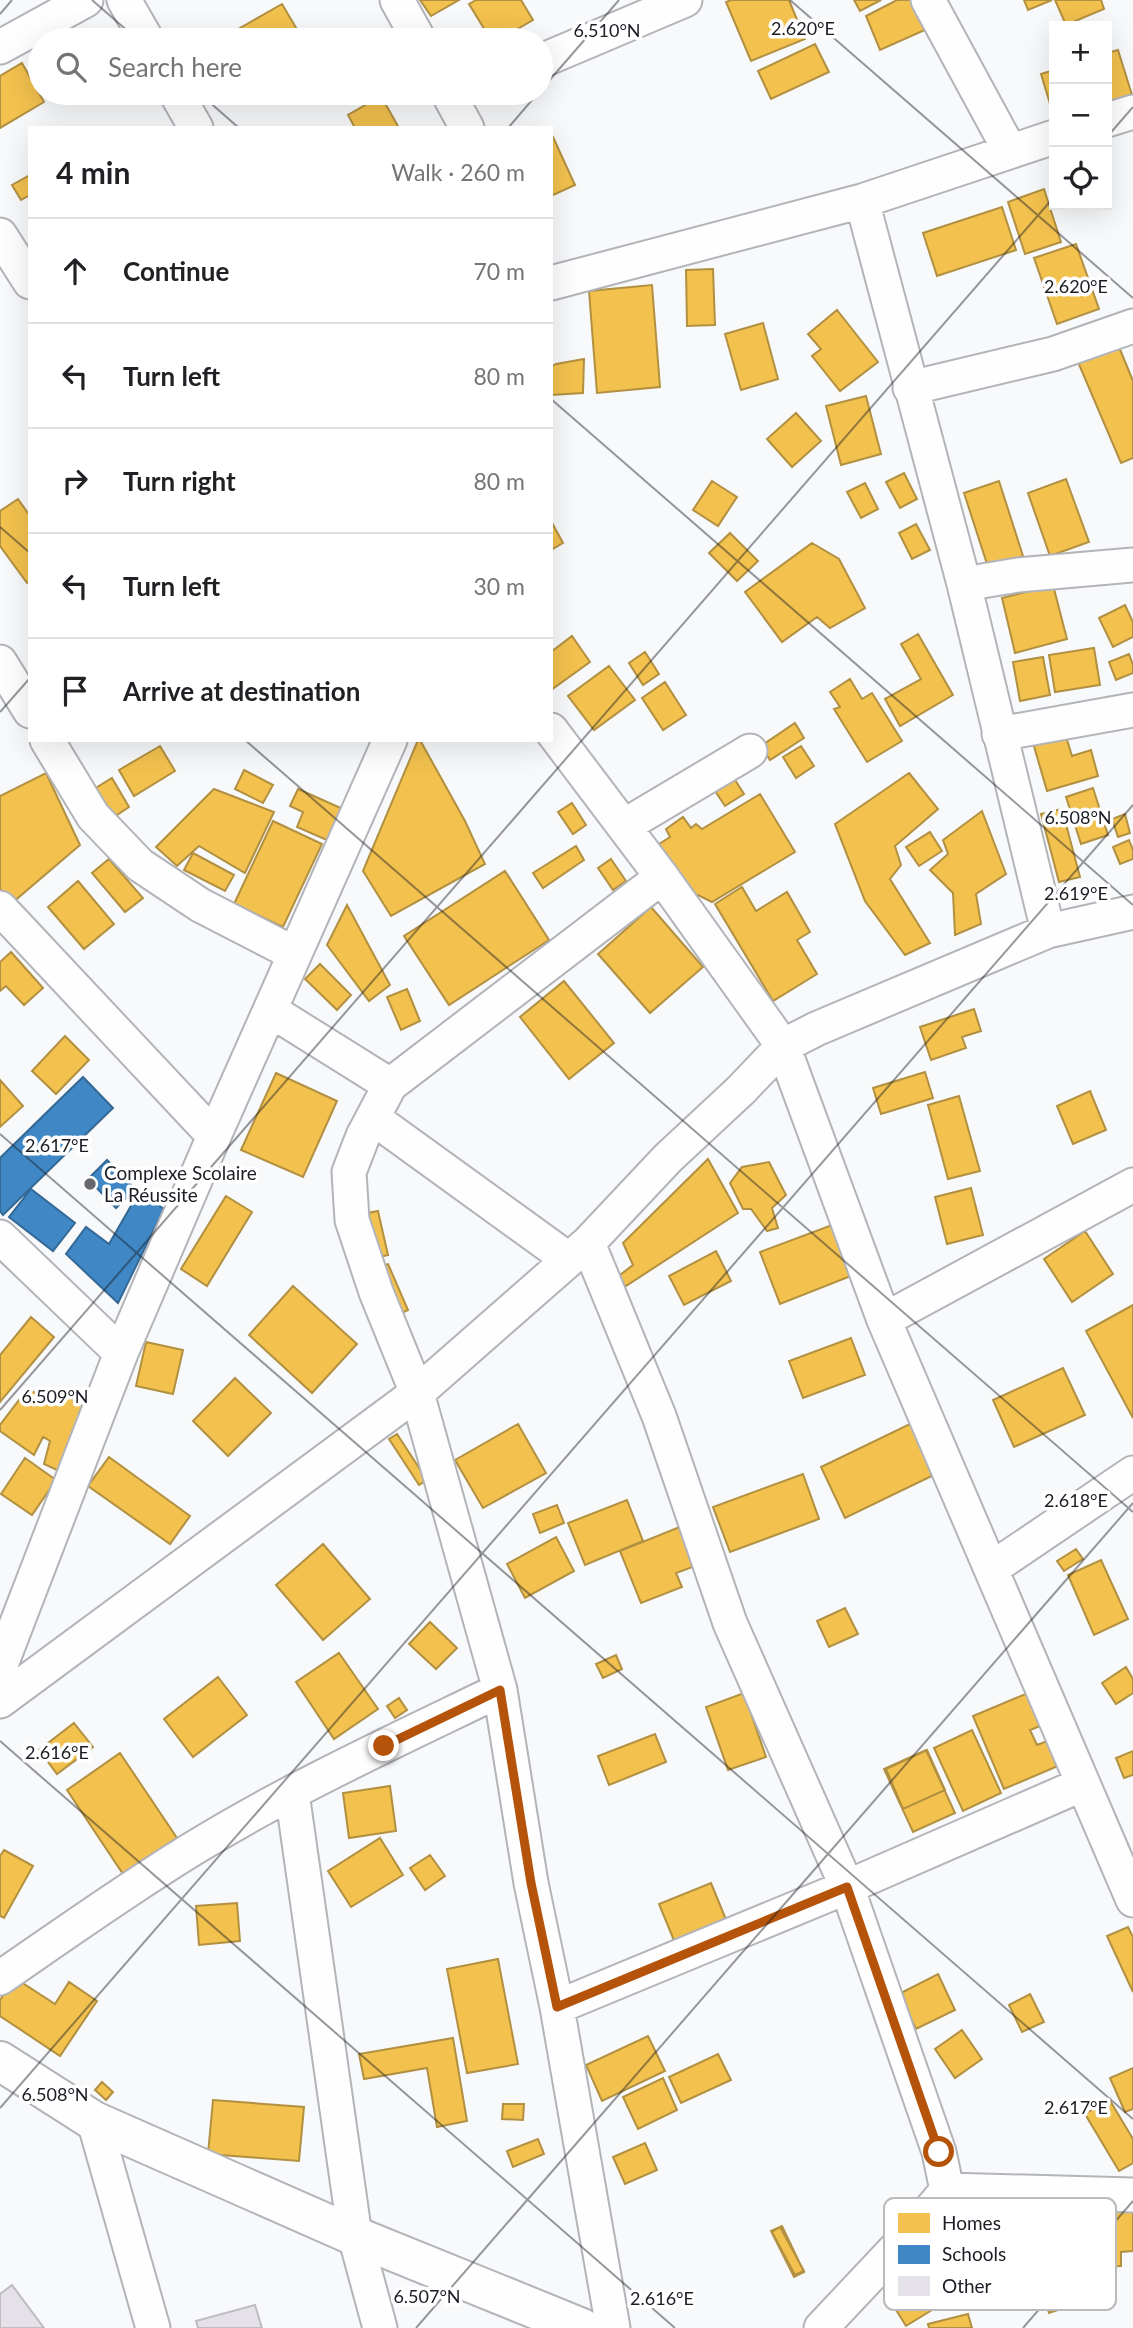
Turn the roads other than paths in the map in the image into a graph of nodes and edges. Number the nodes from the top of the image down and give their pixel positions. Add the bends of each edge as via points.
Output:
1 (86, 0) edge
2 (124, 0) edge
3 (397, 0) edge
4 (685, 0) edge
5 (928, 0) edge
6 (35, 28) edge
7 (140, 28) edge
8 (412, 28) edge
9 (28, 32) edge
10 (0, 47) edge
11 (553, 56) edge
12 (183, 105) edge
13 (459, 105) edge
14 (1133, 112) edge
15 (1112, 118) edge
16 (195, 126) edge
17 (466, 126) edge
18 (1049, 139) edge
19 (1010, 151) junction
20 (862, 201) junction
21 (0, 235) edge
22 (28, 279) edge
23 (553, 282) edge
24 (1133, 326) edge
25 (910, 388) junction
26 (1133, 565) edge
27 (964, 584) junction
28 (0, 662) edge
29 (28, 708) edge
30 (1133, 710) edge
31 (553, 733) edge
32 (999, 734) junction
33 (48, 742) edge
34 (389, 742) edge
35 (750, 751) dead end
36 (624, 827) junction
37 (662, 877) junction
38 (0, 908) edge
39 (1133, 912) edge
40 (1048, 931) junction
41 (295, 954) junction
42 (270, 1010) junction
43 (783, 1046) junction
44 (390, 1085) junction
45 (373, 1118) junction
46 (214, 1136) junction
47 (1133, 1185) edge
48 (0, 1237) edge
49 (578, 1251) junction
50 (884, 1320) junction
51 (121, 1353) junction
52 (418, 1393) junction
53 (1133, 1473) edge
54 (990, 1569) junction
55 (0, 1667) edge
56 (500, 1690) junction
57 (0, 1701) edge
58 (1083, 1784) junction
59 (292, 1793) junction
60 (847, 1887) junction
61 (1133, 1900) edge
62 (0, 1978) edge
63 (557, 2007) junction
64 (0, 2061) edge
65 (94, 2121) junction
66 (947, 2190) junction
67 (1133, 2195) edge
68 (940, 2198) edge
69 (355, 2236) junction
70 (884, 2261) edge
71 (153, 2328) edge
72 (380, 2328) edge
73 (582, 2328) edge
74 (613, 2328) edge
75 (821, 2328) edge

1 - 6 street
2 - 7 street
3 - 8 street
4 - 11 street
5 - 19 street
9 - 10 street
12 - 16 street
13 - 17 street
14 - 15 street
18 - 19 street
19 - 20 street
20 - 23 street
20 - 25 street
21 - 22 street
24 - 25 street via 1053,354
25 - 27 street
26 - 27 street
27 - 32 street
28 - 29 street
30 - 32 street
31 - 36 street
32 - 40 street
33 - 41 street via 93,816 140,865 200,905
34 - 41 street
35 - 36 street
36 - 37 street
37 - 43 street
37 - 44 street
38 - 46 street
39 - 40 street
40 - 43 street
41 - 42 street
42 - 44 street
42 - 46 street
43 - 49 street
43 - 50 street
44 - 45 street
45 - 49 street
45 - 52 street via 349,1172 352,1220
46 - 51 street
47 - 50 street
48 - 51 street
49 - 52 street
49 - 60 street via 659,1416 730,1623
50 - 54 street
51 - 55 street
52 - 56 street
52 - 57 street
53 - 54 street
54 - 58 street
56 - 59 street
56 - 63 street via 531,1883
58 - 60 street
58 - 61 street
59 - 62 street via 195,1847
59 - 69 street
60 - 63 street
60 - 66 street via 939,2152
63 - 74 street
64 - 65 street
65 - 69 street
65 - 71 street
66 - 67 street
66 - 68 street
69 - 72 street
69 - 73 street
70 - 75 street

